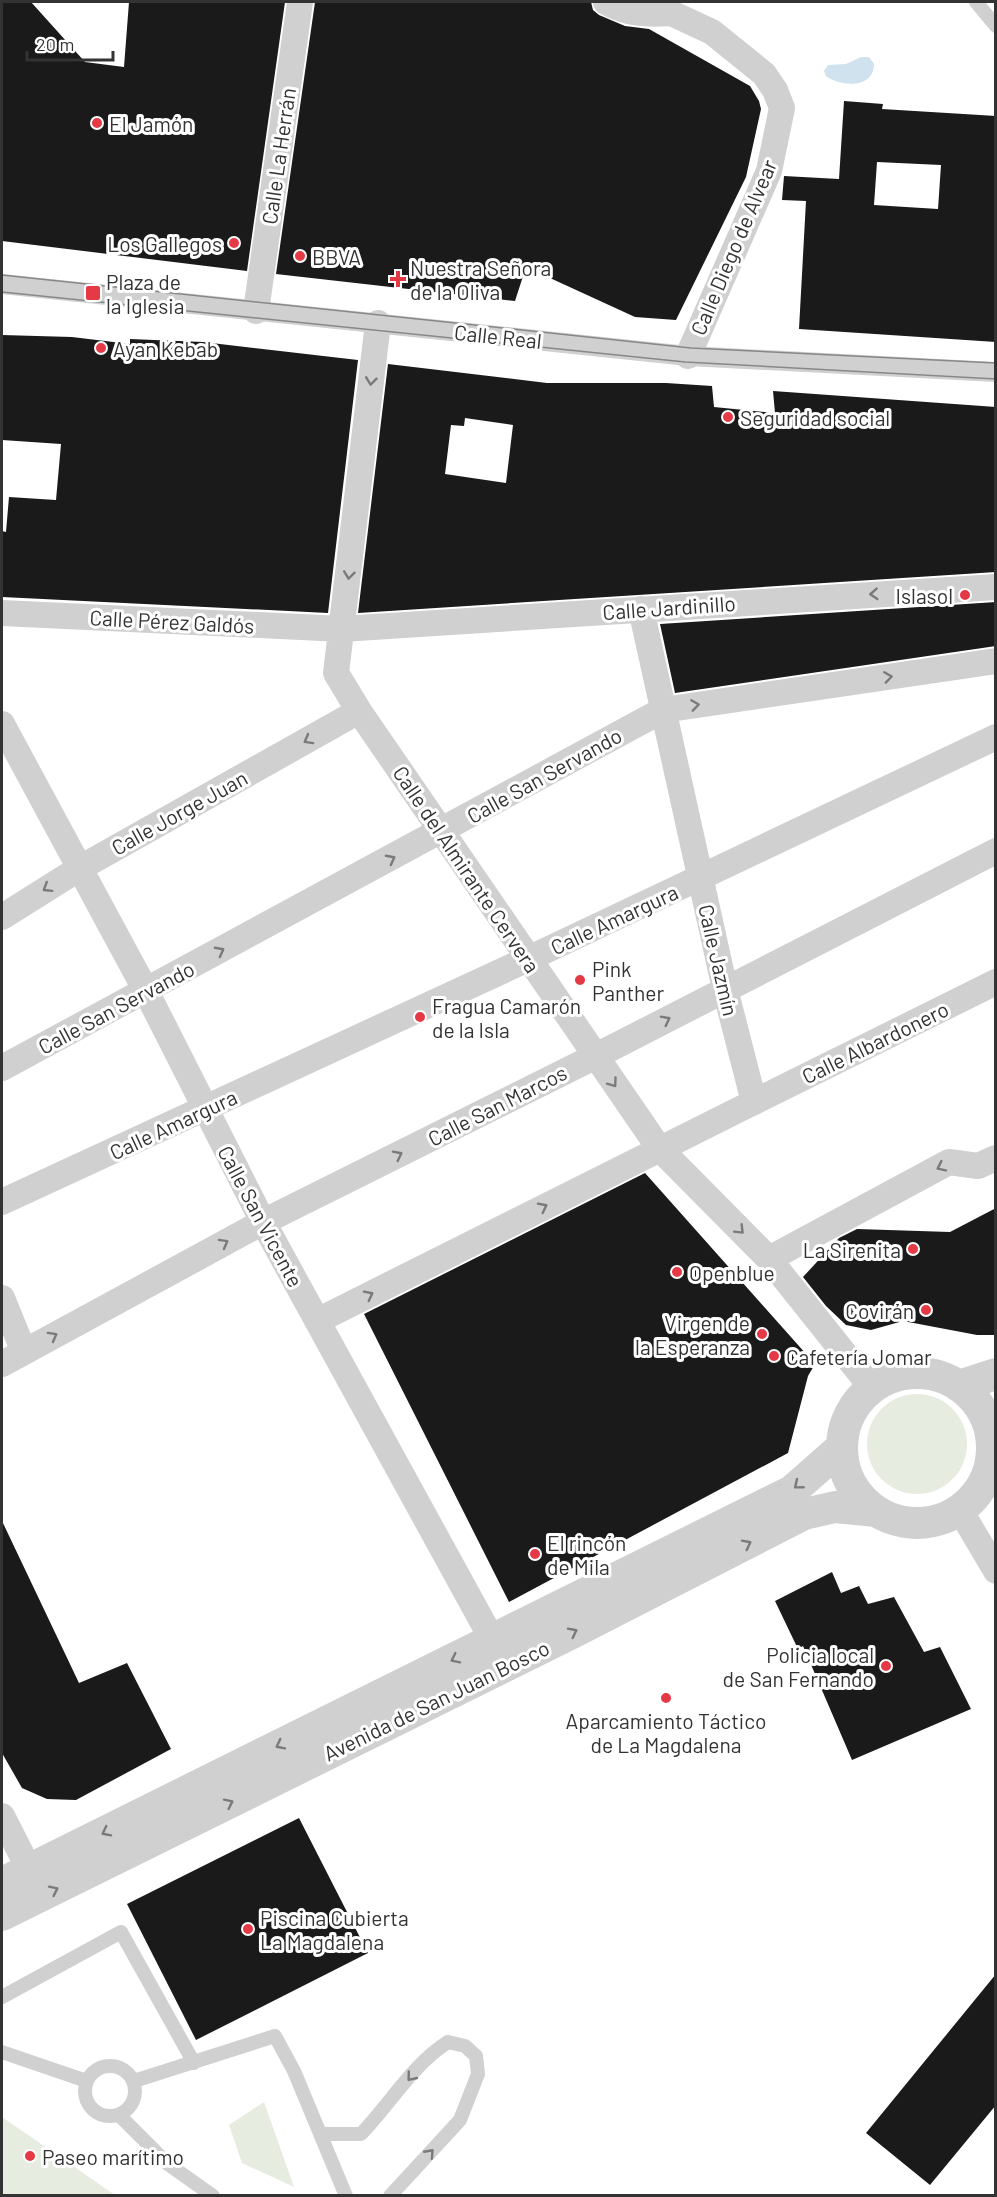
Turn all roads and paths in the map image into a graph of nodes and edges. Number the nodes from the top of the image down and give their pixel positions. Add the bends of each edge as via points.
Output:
1 (300, 2) edge
2 (606, 2) edge
3 (976, 2) edge
4 (674, 7) edge
5 (996, 26) edge
6 (2, 284) edge
7 (256, 311) junction
8 (378, 323) junction
9 (688, 356) junction
10 (996, 372) edge
11 (996, 587) edge
12 (641, 609) junction
13 (2, 613) edge
14 (342, 629) junction
15 (996, 661) edge
16 (663, 710) junction
17 (359, 711) junction
18 (2, 724) edge
19 (996, 736) edge
20 (442, 831) junction
21 (996, 851) edge
22 (80, 868) junction
23 (700, 878) junction
24 (2, 917) edge
25 (528, 959) junction
26 (996, 982) edge
27 (725, 989) junction
28 (146, 991) junction
29 (594, 1057) junction
30 (2, 1068) edge
31 (754, 1102) junction
32 (206, 1109) junction
33 (659, 1148) junction
34 (996, 1158) edge
35 (2, 1202) edge
36 (263, 1222) junction
37 (770, 1259) junction
38 (2, 1298) edge
39 (317, 1321) junction
40 (24, 1352) junction
41 (2, 1364) edge
42 (996, 1374) edge
43 (959, 1386) junction
44 (872, 1388) junction
45 (994, 1437) edge
46 (842, 1447) junction
47 (960, 1510) junction
48 (876, 1511) junction
49 (996, 1571) edge
50 (493, 1641) junction
51 (2, 1816) edge
52 (29, 1869) junction
53 (2, 1883) edge
54 (2, 1915) edge
55 (2, 1997) edge
56 (2, 2052) edge
57 (194, 2063) junction
58 (87, 2081) junction
59 (134, 2081) junction
60 (118, 2115) junction
61 (320, 2134) junction
62 (213, 2196) edge
63 (346, 2196) edge
64 (390, 2196) edge

1 - 7 street, Calle La Herrán
2 - 4 street via 647,15
3 - 5 lane
4 - 9 street, Calle Diego de Alvear via 764,74 782,108 769,171
6 - 7 street, Calle Real
7 - 8 street, Calle Real
8 - 9 street, Calle Real
8 -> 14 street, Calle del Almirante Cervera
9 - 10 street, Calle Real
11 -> 12 street, Calle Jardinillo
12 - 14 street, Calle Jardinillo
12 - 16 street, Calle Jazmín
13 - 14 street, Calle Pérez Galdós
14 - 17 street, Calle del Almirante Cervera via 336,673
16 -> 15 street, Calle San Servando
16 - 20 street, Calle San Servando
16 - 23 street, Calle Jazmín
17 - 20 street, Calle del Almirante Cervera
17 -> 22 street, Calle Jorge Juan
18 - 22 street, Calle San Vicente
19 - 23 street, Calle Amargura
20 - 25 street, Calle del Almirante Cervera
28 -> 20 street, Calle San Servando
21 - 27 street, Calle San Marcos
22 -> 24 street, Calle Jorge Juan
22 - 28 street, Calle San Vicente
23 - 25 street, Calle Amargura
23 - 27 street, Calle Jazmín
25 - 29 street, Calle del Almirante Cervera
25 - 32 street, Calle Amargura
26 - 31 street, Calle Albardonero
29 -> 27 street, Calle San Marcos
27 - 31 street, Calle Jazmín
28 - 30 street, Calle San Servando
28 - 32 street, Calle San Vicente
29 -> 33 street, Calle del Almirante Cervera
36 -> 29 street, Calle San Marcos
31 - 33 street
32 - 35 street, Calle Amargura
32 - 36 street, Calle San Vicente
33 -> 37 street, Calle del Almirante Cervera
39 -> 33 street
34 -> 37 street via 978,1166 948,1162
36 - 39 street, Calle San Vicente
40 -> 36 street, Calle San Marcos
37 - 44 street, Calle del Almirante Cervera
38 - 40 street
39 - 50 street, Calle San Vicente via 417,1518
40 - 41 street, Calle San Marcos
42 - 43 street
43 - 44 street via 938,1376 915,1373 893,1377
43 - 45 street via 975,1400
44 - 46 street via 856,1404 846,1424
45 - 47 street via 986,1479 975,1497
46 - 48 street via 846,1472 857,1493
46 -> 50 street, Avenida de San Juan Bosco via 792,1491
47 - 48 street via 940,1520 918,1523 896,1521
47 - 49 street
54 -> 48 street, Avenida de San Juan Bosco via 804,1514 835,1507
50 -> 52 street, Avenida de San Juan Bosco
51 - 52 street
52 - 53 street, Avenida de San Juan Bosco
55 - 57 lane via 121,1932
56 - 58 lane
57 - 59 lane
57 - 61 lane via 275,2036
58 - 59 lane via 99,2069 115,2066
58 - 60 lane via 89,2105 102,2115
59 - 60 lane via 132,2105
60 - 62 lane via 168,2164
61 - 63 lane
64 -> 61 lane via 460,2120 478,2074 476,2056 465,2046 448,2042 430,2053 361,2134

